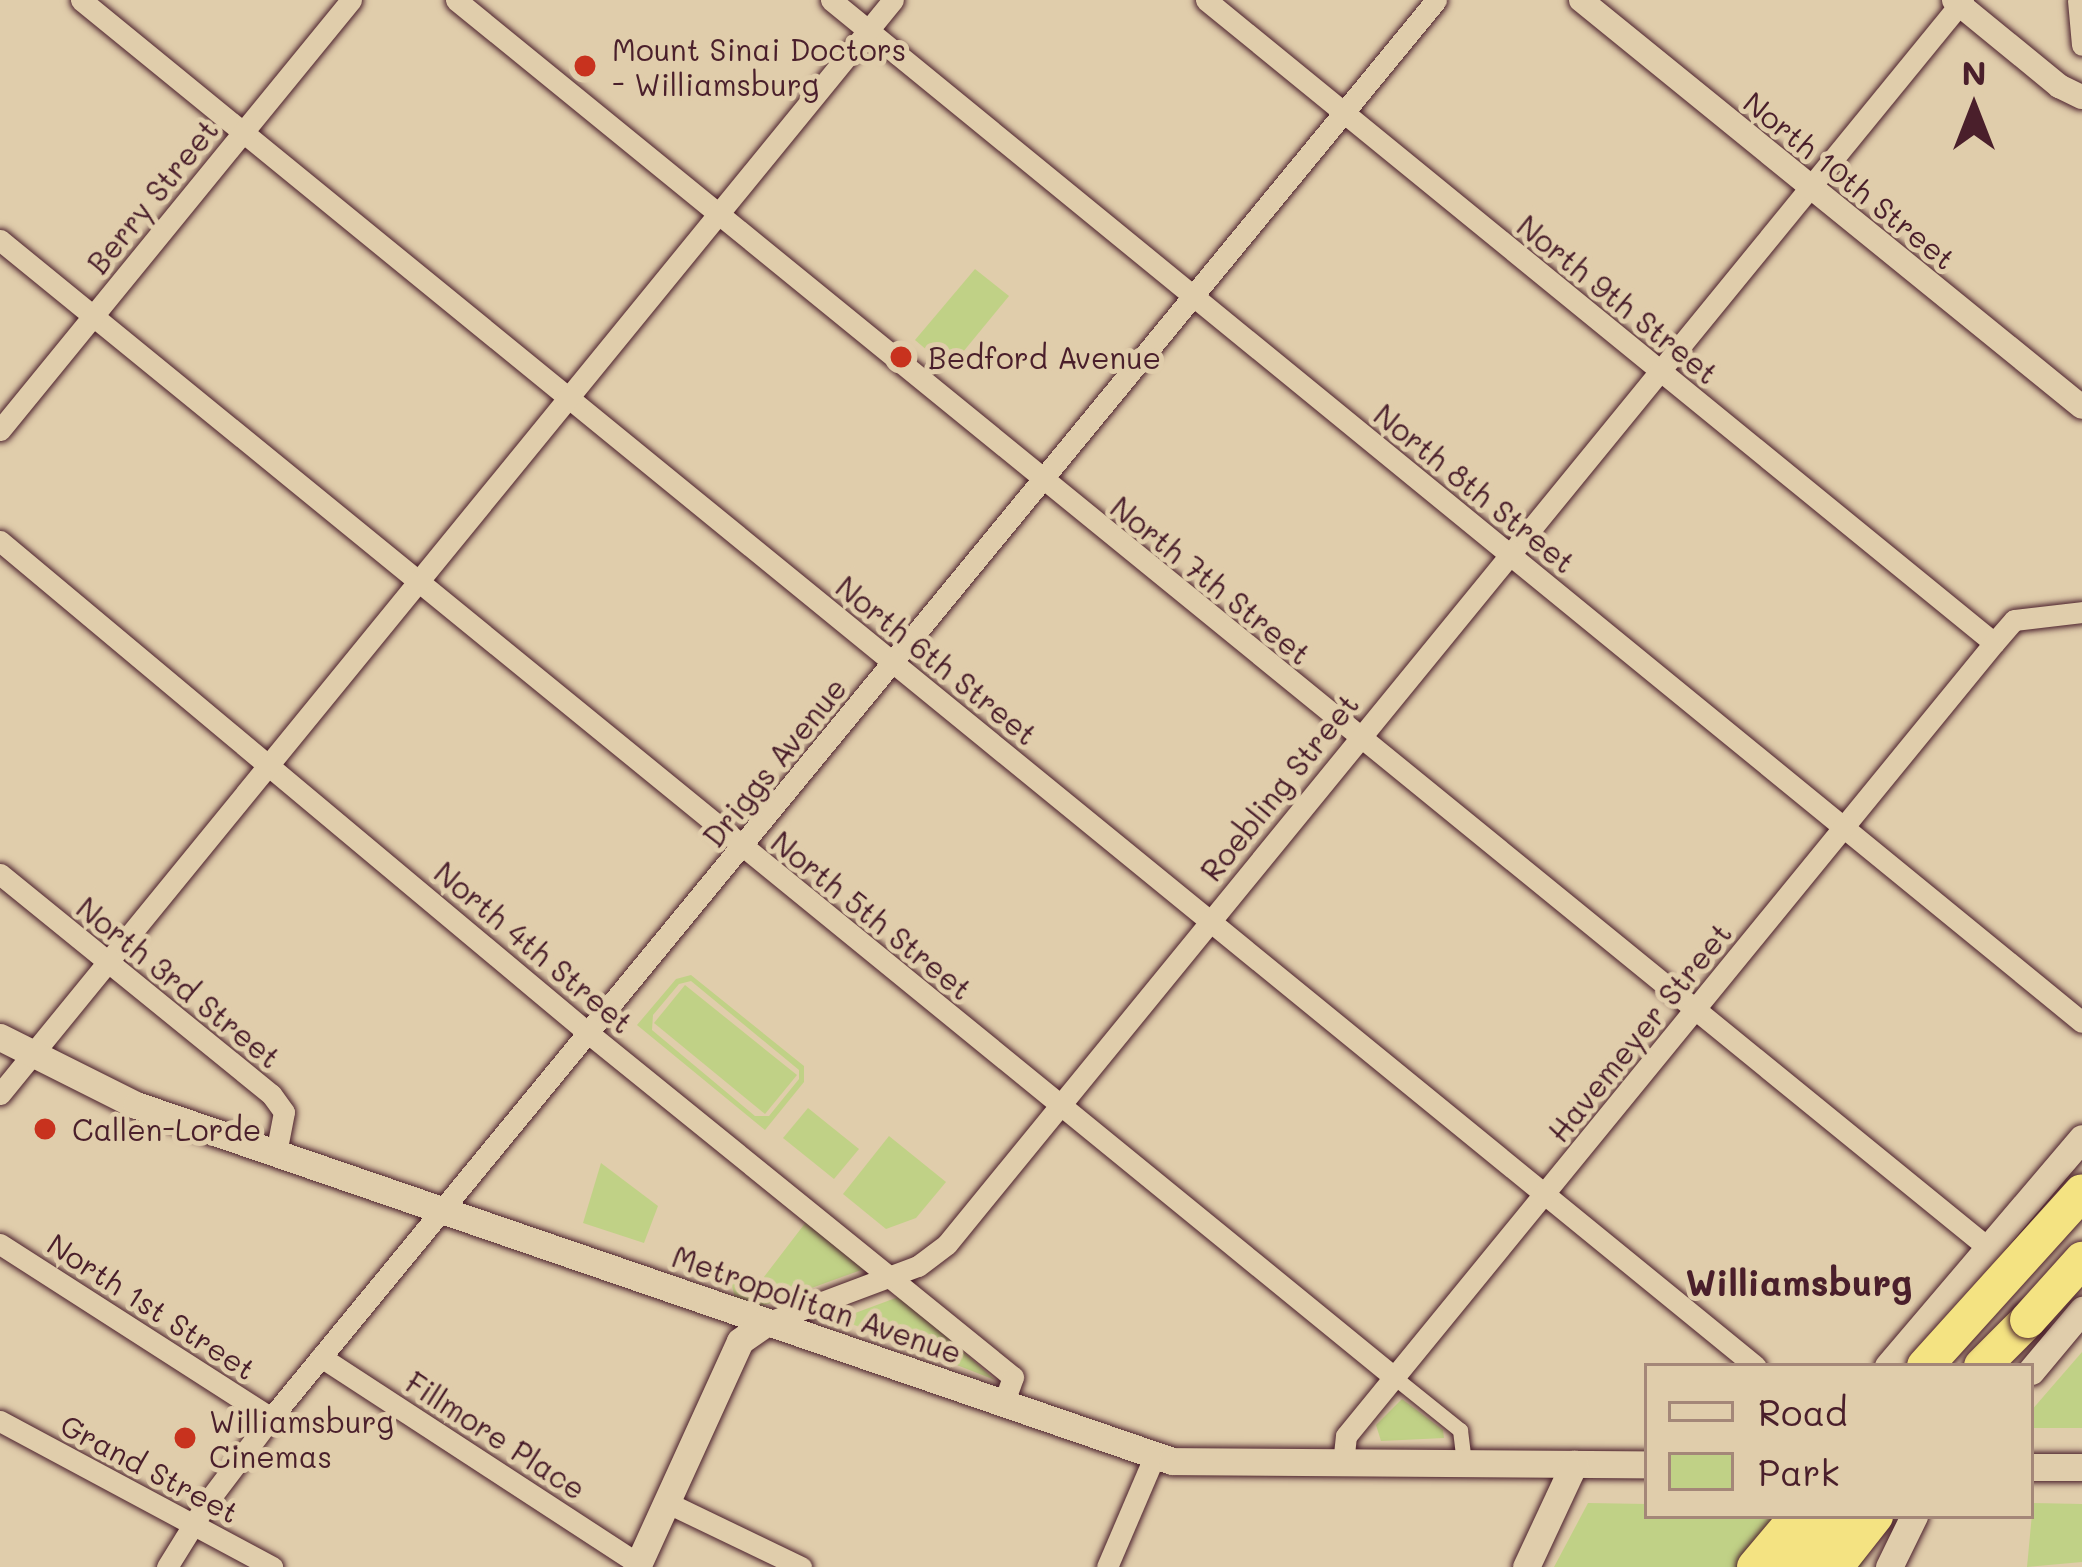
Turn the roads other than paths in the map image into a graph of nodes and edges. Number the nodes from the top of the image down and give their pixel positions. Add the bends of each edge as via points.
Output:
1 (81, 0) edge
2 (351, 0) edge
3 (456, 0) edge
4 (831, 0) edge
5 (893, 0) edge
6 (1206, 0) edge
7 (1436, 0) edge
8 (1581, 0) edge
9 (2078, 0) edge
10 (1959, 2) edge
11 (868, 30) junction
12 (2082, 45) edge
13 (2082, 97) edge
14 (1343, 113) junction
15 (242, 133) junction
16 (1813, 188) junction
17 (718, 214) junction
18 (0, 240) edge
19 (1193, 296) junction
20 (93, 316) junction
21 (1662, 373) junction
22 (568, 398) junction
23 (2082, 407) edge
24 (0, 430) edge
25 (1043, 481) junction
26 (0, 541) edge
27 (1511, 556) junction
28 (418, 582) junction
29 (2082, 612) edge
30 (1994, 643) junction
31 (893, 663) junction
32 (1360, 740) junction
33 (268, 764) junction
34 (1844, 828) junction
35 (743, 848) junction
36 (0, 874) edge
37 (1210, 923) junction
38 (108, 962) junction
39 (1694, 1012) junction
40 (2082, 1022) edge
41 (587, 1032) junction
42 (0, 1037) edge
43 (32, 1054) junction
44 (0, 1094) edge
45 (1061, 1108) junction
46 (2082, 1138) edge
47 (276, 1154) junction
48 (2082, 1192) edge
49 (1543, 1196) junction
50 (446, 1212) junction
51 (0, 1244) edge
52 (1988, 1247) junction
53 (2082, 1260) edge
54 (889, 1274) junction
55 (2082, 1310) edge
56 (2028, 1320) junction
57 (766, 1322) junction
58 (322, 1357) junction
59 (1751, 1363) edge
60 (1891, 1363) edge
61 (1928, 1363) edge
62 (1985, 1363) edge
63 (1994, 1363) edge
64 (2034, 1367) edge
65 (1394, 1377) junction
66 (1004, 1402) junction
67 (271, 1418) junction
68 (0, 1421) edge
69 (1155, 1455) junction
70 (1464, 1462) junction
71 (1343, 1464) junction
72 (1574, 1464) junction
73 (1644, 1464) edge
74 (2082, 1466) edge
75 (2034, 1467) edge
76 (666, 1502) junction
77 (1795, 1519) edge
78 (1834, 1519) edge
79 (1873, 1519) edge
80 (1912, 1519) edge
81 (191, 1525) junction
82 (637, 1566) edge
83 (167, 1567) edge
84 (272, 1567) edge
85 (802, 1567) edge
86 (1106, 1567) edge
87 (1526, 1567) edge
88 (1755, 1567) edge
89 (1793, 1567) edge
90 (1835, 1567) edge
91 (1888, 1567) edge

1 - 15 street, North 6th Street
2 - 15 street, Berry Street
3 - 17 street, North 7th Street
4 - 11 street, North 8th Street
5 - 11 street
6 - 14 street, North 9th Street
7 - 14 street, Driggs Avenue
8 - 16 street, North 10th Street
9 - 12 street
10 - 13 street
10 - 16 street, Roebling Street
11 - 17 street
11 - 19 street, North 8th Street
14 - 19 street, Driggs Avenue
14 - 21 street, North 9th Street
15 - 20 street, Berry Street
15 - 22 street, North 6th Street
16 - 21 street, Roebling Street
16 - 23 street, North 10th Street
17 - 22 street
17 - 25 street, North 7th Street
18 - 20 street, North 5th Street
19 - 25 street, Driggs Avenue
19 - 27 street, North 8th Street
20 - 24 street, Berry Street
20 - 28 street, North 5th Street
21 - 27 street, Roebling Street
21 - 30 street, North 9th Street
22 - 28 street
22 - 31 street, North 6th Street
25 - 31 street, Driggs Avenue
25 - 32 street, North 7th Street
26 - 33 street, North 4th Street
27 - 32 street, Roebling Street
27 - 34 street, North 8th Street
28 - 33 street
28 - 35 street, North 5th Street
29 - 30 street via 2014,620
30 - 34 street, Havemeyer Street
31 - 35 street, Driggs Avenue
31 - 37 street, North 6th Street
32 - 37 street, Roebling Street
32 - 39 street, North 7th Street
33 - 38 street
33 - 41 street, North 4th Street
34 - 39 street, Havemeyer Street
34 - 40 street, North 8th Street
35 - 41 street, Driggs Avenue
35 - 45 street, North 5th Street
36 - 38 street, North 3rd Street
37 - 45 street, Roebling Street
37 - 49 street, North 6th Street
38 - 43 street
38 - 47 street, North 3rd Street via 271,1094 284,1112
39 - 49 street, Havemeyer Street
39 - 52 street, North 7th Street
41 - 50 street, Driggs Avenue
41 - 54 street, North 4th Street
42 - 43 main road, Metropolitan Avenue
43 - 44 street
43 - 47 main road, Metropolitan Avenue via 136,1105
45 - 54 street, Roebling Street via 947,1244 918,1266
45 - 65 street, North 5th Street
46 - 52 main road
47 - 50 main road, Metropolitan Avenue
48 - 61 highway, bridge
49 - 59 street, North 6th Street
49 - 65 street, Havemeyer Street
50 - 57 main road, Metropolitan Avenue
50 - 58 street, Driggs Avenue
51 - 67 street, North 1st Street
52 - 60 main road
53 - 56 highway, bridge
54 - 57 street, Roebling Street
54 - 66 street, North 4th Street via 1013,1377
55 - 64 main road
56 - 62 highway
56 - 63 highway
57 - 66 main road, Metropolitan Avenue
57 - 76 main road, Roebling Street via 740,1342
58 - 67 street, Driggs Avenue
58 - 82 street, Fillmore Place
65 - 70 street, North 5th Street via 1460,1430
65 - 71 street, Havemeyer Street via 1346,1436
66 - 69 main road, Metropolitan Avenue
67 - 81 street, Driggs Avenue
68 - 81 street, Grand Street
69 - 71 main road, Metropolitan Avenue
69 - 86 street
70 - 71 main road, Metropolitan Avenue
70 - 72 main road, Metropolitan Avenue
72 - 73 main road, Metropolitan Avenue
72 - 87 main road
74 - 75 main road
76 - 82 main road, Roebling Street
76 - 85 street
77 - 88 highway
78 - 89 highway
79 - 90 highway
80 - 91 main road
81 - 83 street, Driggs Avenue
81 - 84 street, Grand Street

